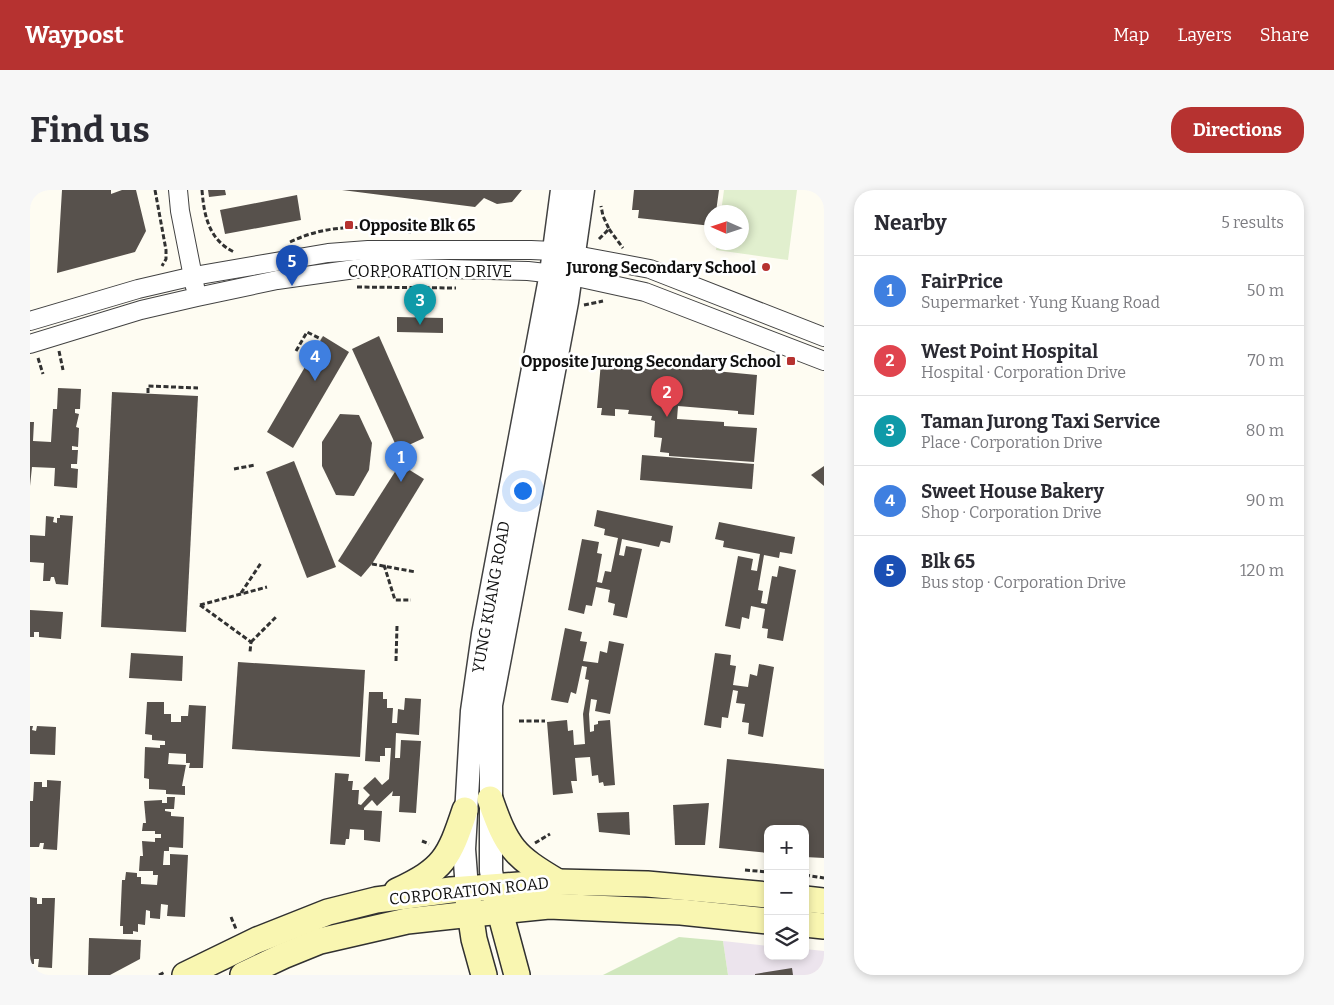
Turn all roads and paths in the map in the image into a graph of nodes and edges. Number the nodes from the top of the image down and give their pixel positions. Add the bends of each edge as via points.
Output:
1 (155, 190) edge
2 (178, 190) edge
3 (202, 190) edge
4 (562, 190) edge
5 (592, 195) edge
6 (609, 229) junction
7 (598, 239) dead end
8 (625, 253) dead end
9 (238, 254) dead end
10 (563, 264) junction
11 (161, 269) dead end
12 (194, 276) junction
13 (349, 287) dead end
14 (458, 288) dead end
15 (197, 298) junction
16 (30, 322) edge
17 (824, 337) edge
18 (321, 340) dead end
19 (30, 344) edge
20 (51, 350) dead end
21 (296, 352) dead end
22 (30, 356) edge
23 (824, 361) edge
24 (64, 370) dead end
25 (43, 374) dead end
26 (198, 388) dead end
27 (148, 393) dead end
28 (255, 465) dead end
29 (234, 469) dead end
30 (261, 563) dead end
31 (372, 564) dead end
32 (384, 566) junction
33 (416, 572) dead end
34 (267, 587) dead end
35 (240, 594) junction
36 (411, 600) dead end
37 (277, 616) dead end
38 (397, 626) dead end
39 (251, 642) junction
40 (250, 652) dead end
41 (396, 661) dead end
42 (519, 720) dead end
43 (545, 721) dead end
44 (490, 799) junction
45 (465, 810) junction
46 (550, 834) dead end
47 (532, 846) dead end
48 (809, 876) edge
49 (824, 878) edge
50 (558, 882) junction
51 (494, 887) junction
52 (467, 889) junction
53 (764, 895) edge
54 (809, 899) edge
55 (376, 900) junction
56 (824, 901) edge
57 (500, 912) junction
58 (471, 914) junction
59 (764, 920) edge
60 (809, 924) edge
61 (824, 926) edge
62 (185, 975) edge
63 (243, 975) edge
64 (484, 975) edge
65 (517, 975) edge

1 - 11 path via 166,250
2 - 12 street
3 - 9 path via 207,223 213,236
4 - 10 street, YUNG KUANG ROAD
5 - 6 path
5 - 10 street, YUNG KUANG ROAD
6 - 7 path
6 - 8 path via 621,242
10 - 12 street, CORPORATION DRIVE via 368,250 328,253
10 - 15 street, CORPORATION DRIVE via 369,268 286,278
10 - 17 street, CORPORATION DRIVE via 650,269
10 - 23 street, CORPORATION DRIVE
10 - 44 street, YUNG KUANG ROAD via 491,706
10 - 45 street, YUNG KUANG ROAD via 483,634 472,711
12 - 15 street
12 - 16 street, CORPORATION DRIVE via 138,289
13 - 14 path
15 - 19 street, CORPORATION DRIVE via 141,310
18 - 21 path via 307,332
20 - 24 path via 58,348
22 - 25 path via 37,354
26 - 27 path via 148,386
28 - 29 path
30 - 35 path
31 - 32 path
32 - 33 path
32 - 36 path via 396,600
34 - 35 path
35 - 39 path via 200,605
37 - 39 path
38 - 41 path
39 - 40 path
42 - 43 path
44 - 50 main road via 502,835 511,848 532,867
44 - 51 street, YUNG KUANG ROAD
45 - 52 street, YUNG KUANG ROAD
45 - 55 main road via 453,845 440,866 422,879
46 - 47 path
48 - 49 path
50 - 51 main road, CORPORATION ROAD
50 - 53 main road, CORPORATION ROAD via 647,884
51 - 52 main road, CORPORATION ROAD
51 - 57 main road
52 - 55 main road, CORPORATION ROAD
52 - 58 main road
54 - 56 main road
55 - 62 main road, CORPORATION ROAD via 328,912 257,940
57 - 58 main road, CORPORATION ROAD
57 - 59 main road, CORPORATION ROAD via 549,906
57 - 65 main road
58 - 63 main road, CORPORATION ROAD via 407,921 320,941
58 - 64 main road
60 - 61 main road

